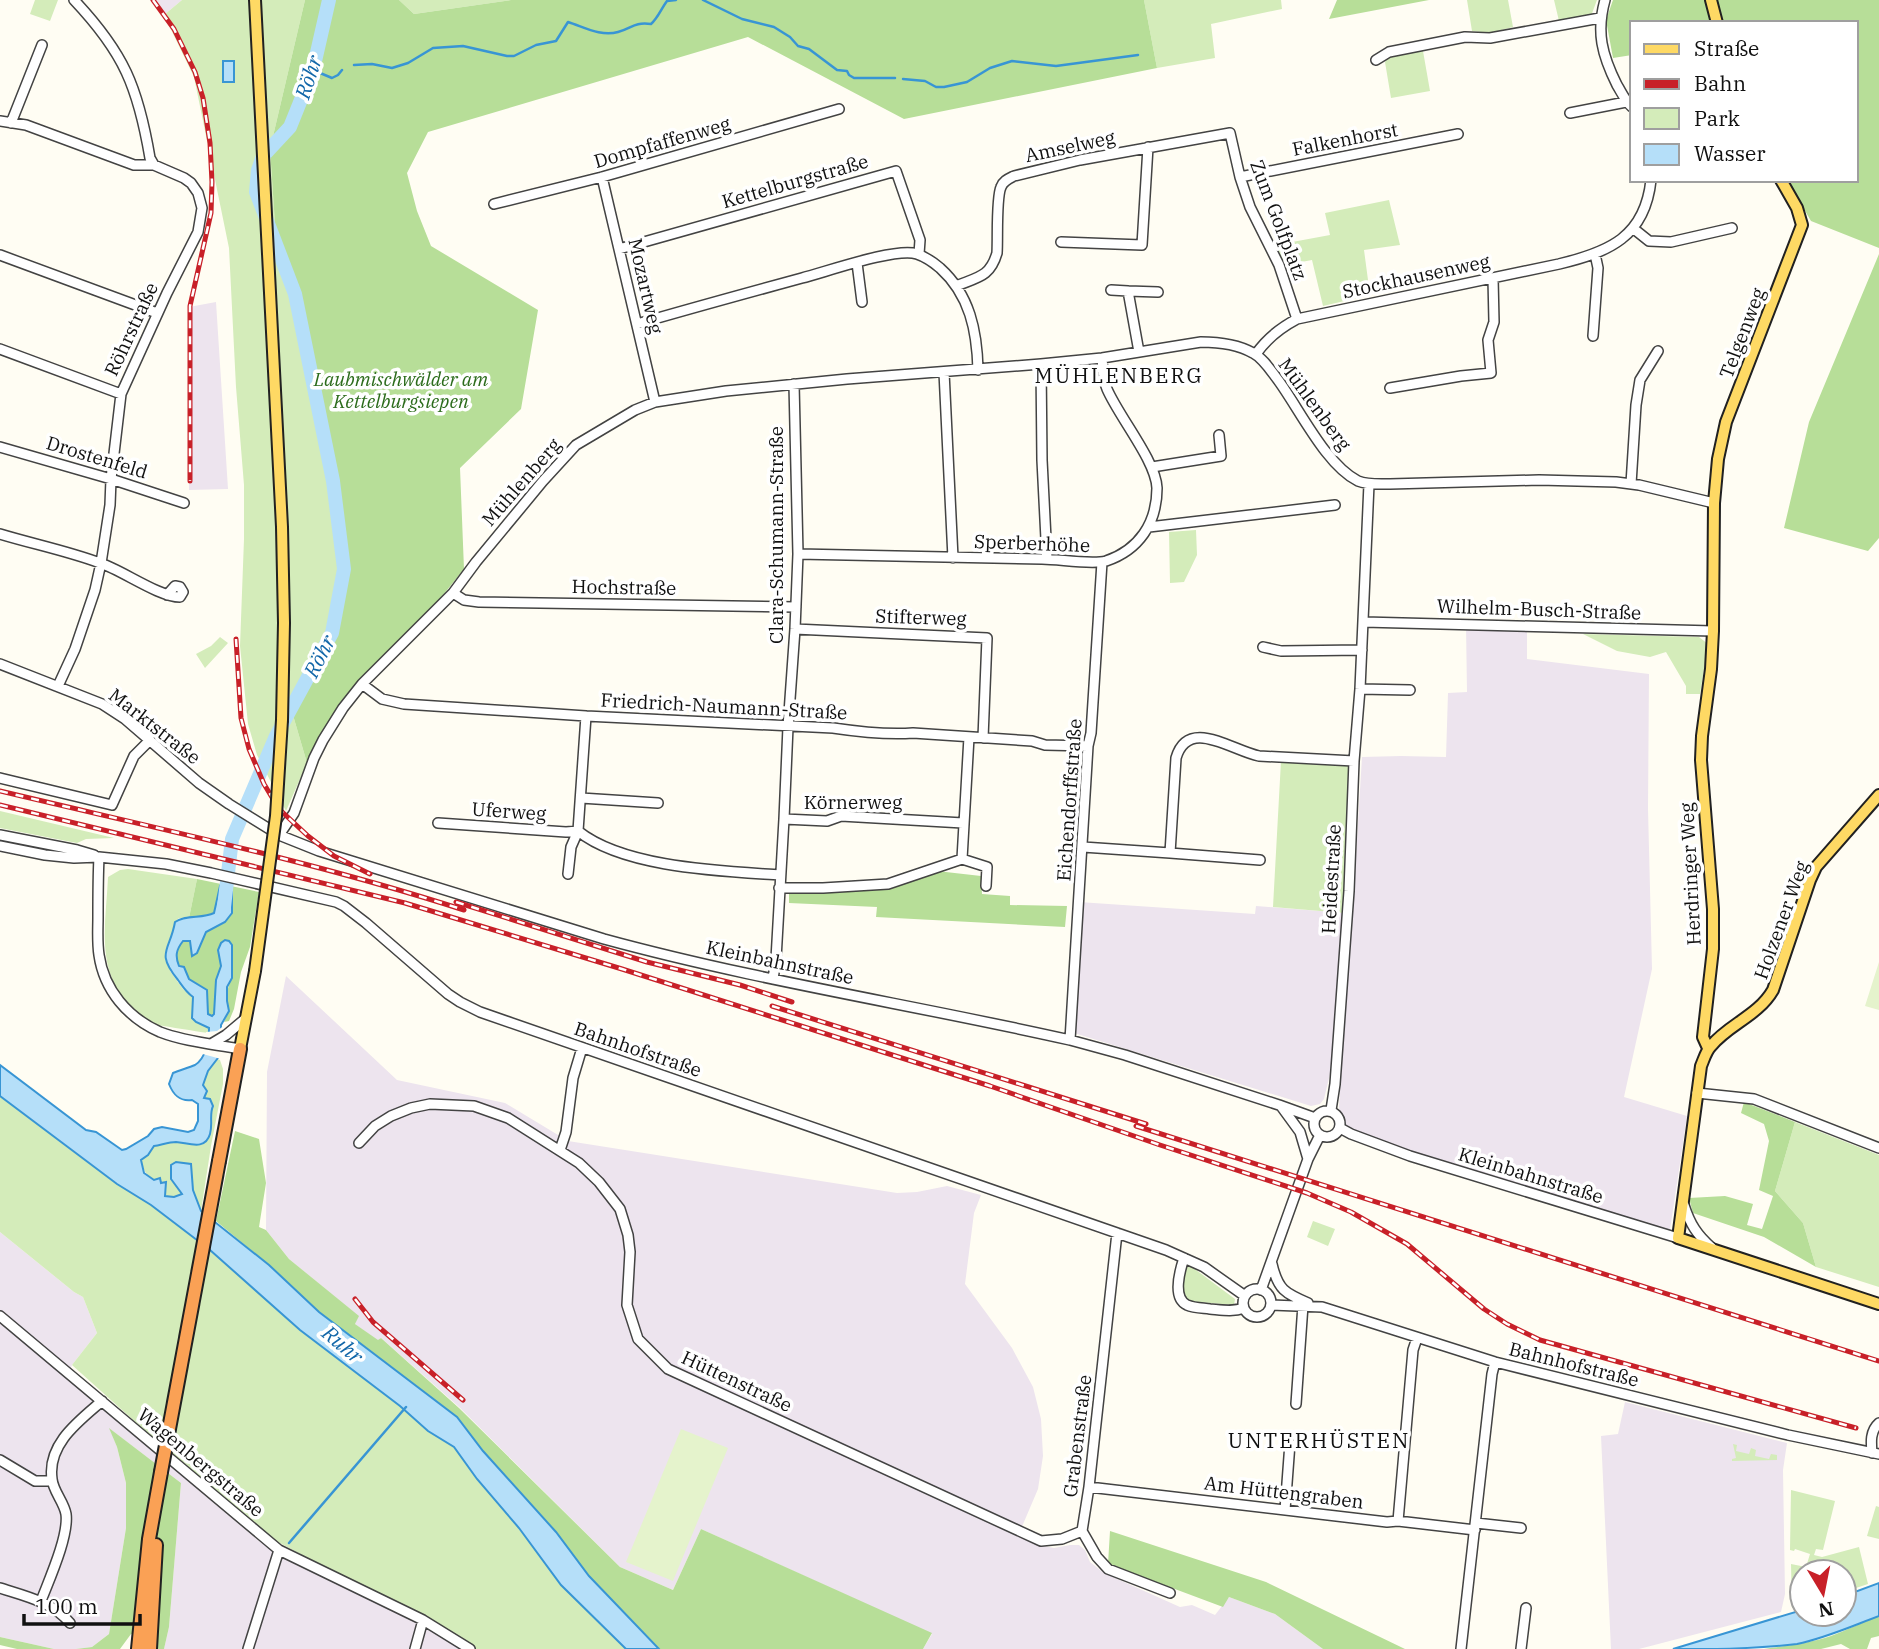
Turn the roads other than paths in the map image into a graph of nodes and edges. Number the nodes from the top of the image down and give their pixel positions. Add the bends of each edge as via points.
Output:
1 (74, 0) edge
2 (255, 0) edge
3 (1605, 0) edge
4 (1711, 0) edge
5 (1600, 18) junction
6 (1716, 21) edge
7 (41, 45) dead end
8 (1376, 60) dead end
9 (1629, 104) edge
10 (839, 108) dead end
11 (1570, 113) dead end
12 (0, 121) edge
13 (11, 123) junction
14 (1230, 133) joint
15 (1458, 134) dead end
16 (1148, 147) junction
17 (154, 164) junction
18 (602, 177) junction
19 (1240, 177) junction
20 (1651, 182) edge
21 (1782, 182) edge
22 (494, 204) dead end
23 (1732, 228) dead end
24 (1634, 229) junction
25 (1062, 242) dead end
26 (619, 249) junction
27 (919, 254) junction
28 (1595, 254) junction
29 (0, 255) edge
30 (857, 263) junction
31 (1493, 278) junction
32 (956, 286) junction
33 (1111, 290) dead end
34 (1128, 291) junction
35 (1158, 292) dead end
36 (862, 302) dead end
37 (157, 313) junction
38 (1297, 319) junction
39 (636, 324) junction
40 (1593, 336) dead end
41 (0, 349) edge
42 (1658, 351) dead end
43 (1139, 352) junction
44 (1256, 354) junction
45 (1102, 358) junction
46 (1041, 364) junction
47 (978, 370) junction
48 (944, 372) junction
49 (794, 384) junction
50 (1390, 388) dead end
51 (121, 394) junction
52 (655, 402) junction
53 (1219, 435) dead end
54 (0, 447) edge
55 (1152, 467) junction
56 (111, 478) junction
57 (1369, 484) junction
58 (1631, 484) junction
59 (184, 503) dead end
60 (1714, 503) junction
61 (1335, 505) dead end
62 (1149, 527) junction
63 (0, 534) edge
64 (798, 554) junction
65 (953, 558) junction
66 (1047, 559) junction
67 (1102, 562) junction
68 (101, 563) junction
69 (453, 593) junction
70 (167, 595) dead end
71 (796, 607) junction
72 (1364, 622) junction
73 (795, 629) junction
74 (1713, 631) junction
75 (1263, 647) dead end
76 (1362, 649) junction
77 (0, 664) edge
78 (362, 684) junction
79 (58, 686) junction
80 (1360, 689) junction
81 (1410, 690) dead end
82 (586, 716) junction
83 (788, 727) junction
84 (969, 737) junction
85 (983, 738) junction
86 (149, 741) junction
87 (1088, 746) junction
88 (1354, 761) junction
89 (0, 778) edge
90 (1879, 795) edge
91 (581, 798) junction
92 (658, 803) dead end
93 (785, 819) junction
94 (438, 823) dead end
95 (963, 823) junction
96 (578, 831) junction
97 (0, 835) edge
98 (279, 835) junction
99 (0, 846) edge
100 (1083, 847) junction
101 (1170, 853) junction
102 (99, 857) junction
103 (962, 859) junction
104 (1259, 860) dead end
105 (568, 874) dead end
106 (780, 875) junction
107 (986, 886) dead end
108 (779, 888) junction
109 (773, 979) junction
110 (245, 1019) junction
111 (1070, 1040) junction
112 (211, 1044) junction
113 (582, 1048) junction
114 (1708, 1048) junction
115 (240, 1049) junction
116 (1697, 1093) junction
117 (1279, 1105) junction
118 (1331, 1111) junction
119 (1315, 1118) junction
120 (1340, 1128) junction
121 (1320, 1135) junction
122 (359, 1143) dead end
123 (1879, 1148) edge
124 (560, 1150) junction
125 (1308, 1159) junction
126 (1683, 1202) junction
127 (1117, 1233) junction
128 (1678, 1238) junction
129 (1713, 1249) junction
130 (1185, 1258) junction
131 (1272, 1264) junction
132 (1261, 1290) junction
133 (1245, 1296) junction
134 (1879, 1304) edge
135 (1270, 1305) junction
136 (1308, 1305) junction
137 (1244, 1308) junction
138 (0, 1316) edge
139 (1417, 1338) junction
140 (1495, 1362) junction
141 (102, 1401) junction
142 (1296, 1404) dead end
143 (1879, 1423) edge
144 (1290, 1443) dead end
145 (1877, 1452) edge
146 (0, 1460) edge
147 (161, 1479) junction
148 (52, 1481) junction
149 (1089, 1487) junction
150 (1285, 1510) junction
151 (1398, 1521) junction
152 (1475, 1527) junction
153 (1521, 1528) dead end
154 (1082, 1531) junction
155 (279, 1550) junction
156 (0, 1588) edge
157 (1170, 1593) dead end
158 (41, 1601) junction
159 (1526, 1608) dead end
160 (423, 1620) junction
161 (70, 1623) dead end
162 (138, 1642) edge
163 (129, 1649) edge
164 (150, 1649) edge
165 (248, 1649) edge
166 (415, 1649) edge
167 (470, 1649) edge
168 (1461, 1649) edge
169 (1521, 1649) edge

1 - 17 street via 124,64 139,101
2 - 110 main road, bridge via 284,623 276,816
3 - 5 street
4 - 6 main road
5 - 8 street via 1490,38 1465,37 1389,52
5 - 9 street via 1603,52
7 - 13 street
9 - 11 street
10 - 18 street, Dompfaffenweg
12 - 13 street
13 - 17 street via 134,165
14 - 16 street, Amselweg
14 - 19 street, Zum Golfplatz
15 - 19 street, Falkenhorst
16 - 25 street via 1143,245
16 - 32 street, Amselweg via 1008,179 999,193 997,253 991,269
17 - 37 street, Röhrstraße via 187,179 200,199 201,212 198,232
18 - 22 street, Dompfaffenweg
18 - 26 street, Mozartweg
19 - 38 street, Zum Golfplatz
20 - 24 street
21 - 60 main road, Telgenweg via 1802,225 1726,422
23 - 24 street via 1671,242 1649,241
24 - 28 street, Stockhausenweg
26 - 27 street, Kettelburgstraße via 896,171 920,240
26 - 39 street, Mozartweg
27 - 30 street via 901,252
27 - 32 street
28 - 31 street, Stockhausenweg
28 - 40 street
29 - 37 street
30 - 36 street
30 - 39 street
31 - 38 street, Stockhausenweg
31 - 50 street via 1491,373
32 - 47 street via 974,326
33 - 34 street
34 - 35 street
34 - 43 street
37 - 51 street, Röhrstraße
38 - 44 street, Stockhausenweg via 1282,327
39 - 52 street, Mozartweg
41 - 51 street
42 - 58 street via 1640,380
43 - 44 street, Mühlenberg via 1215,342
43 - 45 street, Mühlenberg
44 - 57 street, Mühlenberg via 1340,468
45 - 46 street, Mühlenberg
45 - 55 street via 1106,387
46 - 47 street, Mühlenberg
46 - 66 street
47 - 48 street, Mühlenberg
48 - 49 street, Mühlenberg
48 - 65 street
49 - 52 street, Mühlenberg
49 - 64 street, Clara-Schumann-Straße
51 - 56 street, Röhrstraße
52 - 69 street, Mühlenberg via 576,445
53 - 55 street via 1222,456
54 - 56 street, Drostenfeld
55 - 62 street via 1157,486
56 - 59 street, Drostenfeld
56 - 68 street, Röhrstraße
57 - 58 street via 1539,480
57 - 72 street, Heidestraße
58 - 60 street
60 - 74 main road, Herdringer Weg
61 - 62 street
62 - 67 street, Sperberhöhe via 1126,551
63 - 68 street
64 - 65 street, Sperberhöhe
64 - 71 street, Clara-Schumann-Straße
65 - 66 street, Sperberhöhe
66 - 67 street, Sperberhöhe
67 - 87 street, Eichendorffstraße
68 - 70 street
68 - 79 street, Röhrstraße via 75,649
69 - 71 street, Hochstraße via 479,601
69 - 78 street, Mühlenberg
71 - 73 street, Clara-Schumann-Straße
72 - 74 street, Wilhelm-Busch-Straße
72 - 76 street, Heidestraße
73 - 83 street, Clara-Schumann-Straße
73 - 85 street, Stifterweg via 987,638
74 - 114 main road, Herdringer Weg via 1701,760 1713,909 1703,1037
75 - 76 street via 1281,652
76 - 80 street, Heidestraße
77 - 79 street, Marktstraße
78 - 82 street, Friedrich-Naumann-Straße via 382,699 404,704
78 - 98 street, Mühlenberg via 323,740 294,813
79 - 86 street, Marktstraße via 113,710
80 - 81 street
80 - 88 street, Heidestraße
82 - 83 street, Friedrich-Naumann-Straße
82 - 91 street
83 - 84 street, Friedrich-Naumann-Straße
83 - 93 street, Clara-Schumann-Straße
84 - 85 street, Friedrich-Naumann-Straße
84 - 95 street
85 - 87 street, Friedrich-Naumann-Straße
86 - 89 street via 134,756 112,805
86 - 98 street, Marktstraße via 199,783
87 - 100 street, Eichendorffstraße
88 - 101 street via 1259,756 1204,737 1191,738 1176,758
88 - 118 street, Heidestraße via 1349,891
90 - 114 main road, Holzener Weg via 1816,867 1768,1000
91 - 92 street
91 - 96 street
93 - 95 street, Körnerweg via 827,821 841,816
93 - 106 street, Clara-Schumann-Straße
94 - 96 street, Uferweg
95 - 103 street
96 - 105 street
96 - 106 street via 611,849 660,863
97 - 102 street, Bahnhofstraße
98 - 109 street, Kleinbahnstraße via 604,939
99 - 102 street, Bahnhofstraße via 45,855
100 - 101 street
100 - 111 street, Eichendorffstraße
101 - 104 street
102 - 112 street via 98,947 104,975 116,998 142,1023
102 - 113 street, Bahnhofstraße via 166,864 344,906 460,1002
103 - 107 street via 987,867
103 - 108 street via 888,884
106 - 108 street, Clara-Schumann-Straße
108 - 109 street, Clara-Schumann-Straße
109 - 111 street, Kleinbahnstraße
110 - 112 street
110 - 115 main road
111 - 117 street, Kleinbahnstraße
112 - 115 street
113 - 124 street
113 - 127 street, Bahnhofstraße
114 - 116 main road, Herdringer Weg
115 - 147 highway, bridge
116 - 123 street via 1754,1099
116 - 126 main road, Herdringer Weg
117 - 119 street, Kleinbahnstraße
117 - 125 street via 1300,1132
118 - 119 street
118 - 120 street via 1339,1116
119 - 121 street
120 - 121 street via 1330,1137
120 - 128 street, Kleinbahnstraße via 1400,1153
121 - 125 street
122 - 124 street, Hüttenstraße via 375,1126 401,1112 451,1104 474,1106 508,1118
124 - 154 street, Hüttenstraße via 599,1182 620,1209 630,1252 627,1305 638,1339 668,1369 1041,1541
125 - 131 street
126 - 128 main road, Herdringer Weg
126 - 129 street via 1693,1228
127 - 130 street, Bahnhofstraße
127 - 149 street, Grabenstraße
128 - 129 main road, Kleinbahnstraße
129 - 134 main road, Kleinbahnstraße
130 - 133 street, Bahnhofstraße
130 - 137 street, Bahnhofstraße via 1179,1299 1191,1307
131 - 132 street
131 - 136 street via 1284,1292
132 - 133 street
132 - 135 street via 1270,1298
133 - 137 street
135 - 136 street, Bahnhofstraße
135 - 137 street, Bahnhofstraße via 1266,1313 1257,1316
136 - 139 street, Bahnhofstraße
136 - 142 street
138 - 141 street, Wagenbergstraße
139 - 140 street, Bahnhofstraße
139 - 151 street
140 - 145 street, Bahnhofstraße via 1788,1435
140 - 152 street
141 - 148 street via 70,1428 58,1447
141 - 155 street, Wagenbergstraße
143 - 145 street via 1871,1438
144 - 150 street
146 - 148 street via 35,1481
147 - 162 highway
147 - 164 highway
148 - 158 street via 66,1514
149 - 150 street, Am Hüttengraben
149 - 154 street, Grabenstraße
150 - 151 street, Am Hüttengraben
151 - 152 street, Am Hüttengraben
152 - 153 street, Am Hüttengraben
152 - 168 street
154 - 157 street via 1108,1569
155 - 160 street, Wagenbergstraße
155 - 165 street
156 - 158 street
158 - 161 street
159 - 169 street
160 - 166 street
160 - 167 street, Wagenbergstraße
162 - 163 highway

